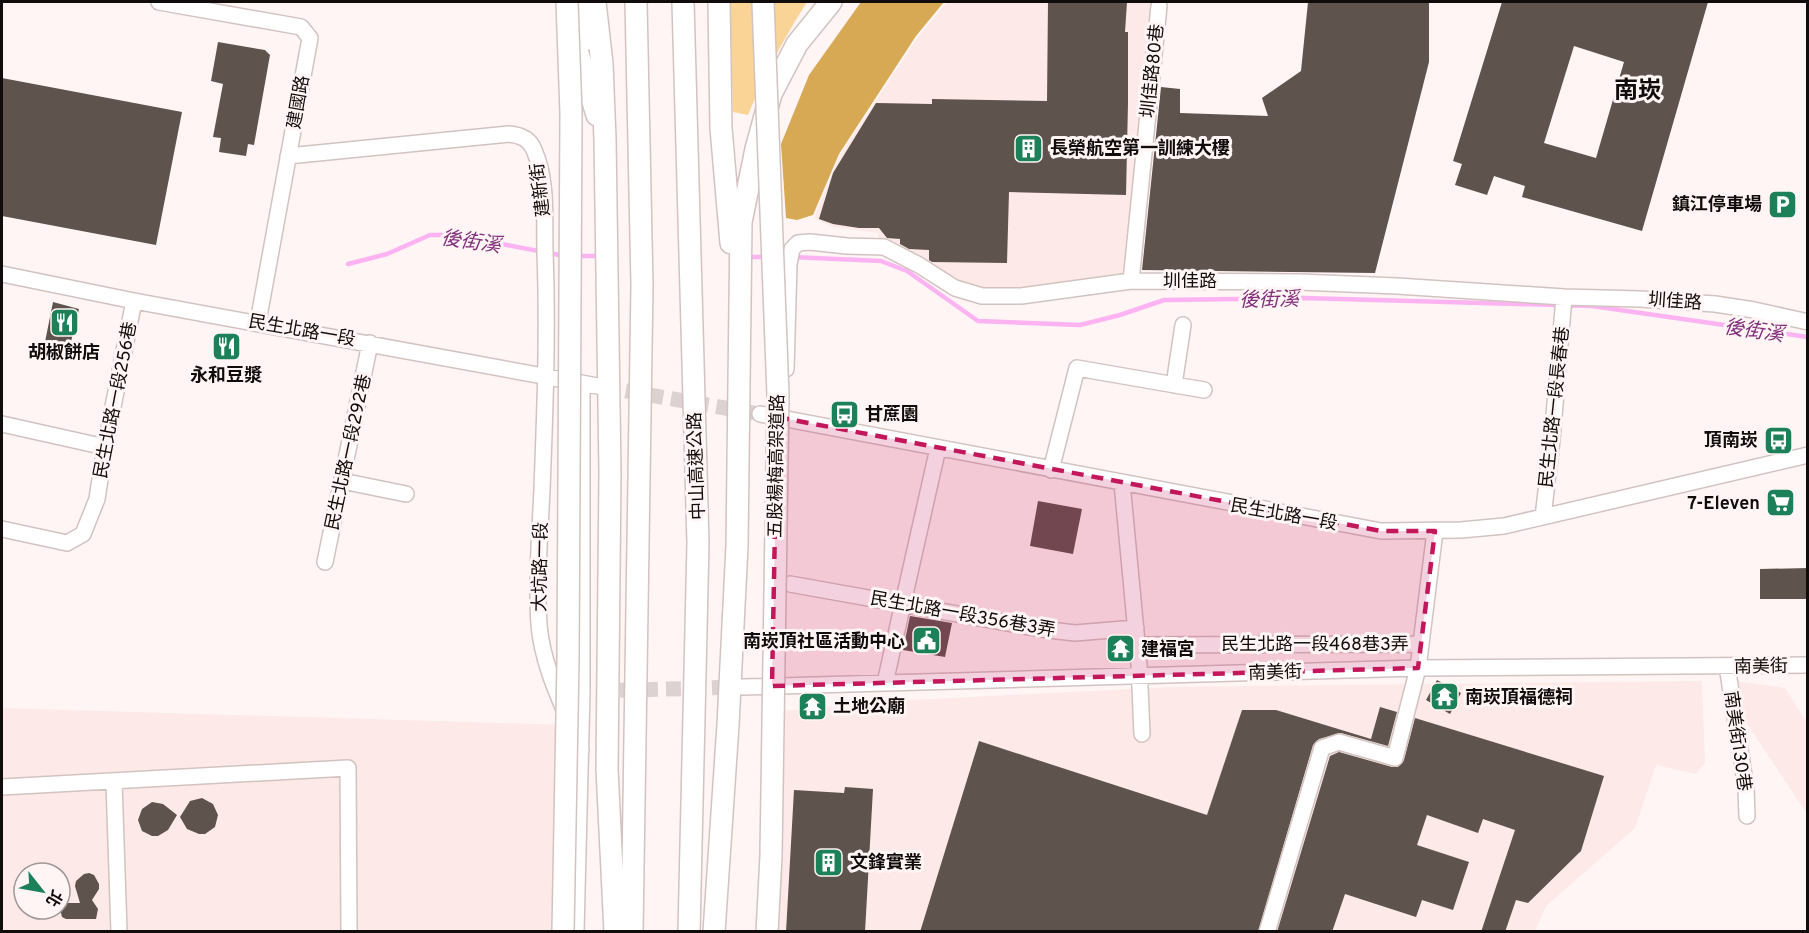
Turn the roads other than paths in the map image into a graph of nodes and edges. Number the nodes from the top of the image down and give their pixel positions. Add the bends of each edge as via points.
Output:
1 (159, 2) edge
2 (562, 2) edge
3 (567, 2) edge
4 (578, 2) edge
5 (595, 2) edge
6 (636, 2) edge
7 (683, 2) edge
8 (719, 2) edge
9 (763, 2) edge
10 (831, 2) edge
11 (1159, 6) dead end
12 (605, 139) junction
13 (288, 156) junction
14 (2, 274) edge
15 (1131, 281) junction
16 (740, 297) junction
17 (134, 301) junction
18 (1564, 305) junction
19 (258, 322) junction
20 (1808, 322) edge
21 (1184, 325) dead end
22 (370, 343) junction
23 (546, 376) junction
24 (582, 383) junction
25 (1174, 385) junction
26 (603, 387) tunnel mouth
27 (1203, 390) dead end
28 (760, 414) tunnel mouth
29 (785, 418) junction
30 (2, 424) edge
31 (105, 447) junction
32 (938, 448) junction
33 (1808, 455) edge
34 (1051, 470) junction
35 (342, 481) junction
36 (1122, 483) junction
37 (406, 494) dead end
38 (1543, 517) junction
39 (2, 529) edge
40 (1435, 531) junction
41 (325, 562) dead end
42 (790, 584) dead end
43 (903, 604) junction
44 (1136, 628) junction
45 (1421, 644) junction
46 (1137, 645) junction
47 (1808, 665) edge
48 (1727, 666) junction
49 (1418, 668) junction
50 (1140, 676) junction
51 (885, 683) junction
52 (742, 687) tunnel mouth
53 (589, 691) junction
54 (556, 692) junction
55 (1142, 734) dead end
56 (581, 750) junction
57 (114, 782) junction
58 (2, 787) edge
59 (1747, 816) dead end
60 (119, 932) edge
61 (350, 932) edge
62 (563, 932) edge
63 (576, 932) edge
64 (615, 932) edge
65 (632, 932) edge
66 (689, 932) edge
67 (714, 932) edge
68 (767, 932) edge
69 (1267, 932) edge

1 - 13 street, 建國路 via 301,27 310,38
2 - 12 highway
3 - 62 highway, bridge via 571,125
4 - 12 highway
5 - 12 highway
6 - 65 highway via 642,285
7 - 66 highway, 中山高速公路 via 698,543
8 - 16 highway via 723,152 729,235
9 - 68 highway, 五股楊梅高架道路, bridge via 778,395
10 - 16 highway via 797,44 771,94 741,222
11 - 15 street, 圳佳路80巷
12 - 64 highway via 610,473 607,769
13 - 19 street, 建國路
13 - 23 street, 建新街 via 509,134 526,139 539,163 544,194
14 - 17 street, 民生北路一段
15 - 18 street, 圳佳路 via 1332,283
15 - 29 street, 圳佳路 via 1022,296 982,296 955,288 884,247 798,243 790,256
16 - 67 highway via 737,546
17 - 19 street, 民生北路一段
17 - 31 street, 民生北路一段256巷
18 - 20 street, 圳佳路 via 1640,299 1715,304
18 - 38 street, 民生北路一段長春巷
19 - 22 street, 民生北路一段
21 - 25 street
22 - 23 street, 民生北路一段
22 - 35 street, 民生北路一段292巷
23 - 24 street, 民生北路一段
23 - 54 street, 大坑路一段 via 539,626
24 - 26 street, 民生北路一段
24 - 53 street, 大坑路一段
25 - 27 street
25 - 34 street via 1077,368
28 - 29 street, 民生北路一段
29 - 32 street, 民生北路一段
30 - 31 street
31 - 39 street, 民生北路一段256巷 via 98,499 83,534 67,543
32 - 34 street, 民生北路一段
32 - 43 street
33 - 38 street, 民生北路一段
34 - 36 street, 民生北路一段
35 - 37 street
35 - 41 street, 民生北路一段292巷
36 - 40 street, 民生北路一段 via 1381,531
36 - 44 street
38 - 40 street, 民生北路一段 via 1504,526
40 - 45 street
42 - 43 street, 民生北路一段356巷3弄
43 - 44 street, 民生北路一段356巷3弄 via 1075,633
43 - 51 street
44 - 46 street
45 - 46 street, 民生北路一段468巷3弄
45 - 49 street
46 - 50 street
47 - 48 street, 南美街
48 - 49 street, 南美街
48 - 59 street, 南美街130巷
49 - 50 street, 南美街
49 - 69 street via 1395,758 1339,742 1322,748
50 - 51 street, 南美街
50 - 55 street
51 - 52 street, 南美街
53 - 54 street
53 - 56 street, 大坑路一段
54 - 56 street, 大坑路一段
56 - 63 street, 大坑路一段
57 - 58 street
57 - 60 street
57 - 61 street via 348,768

